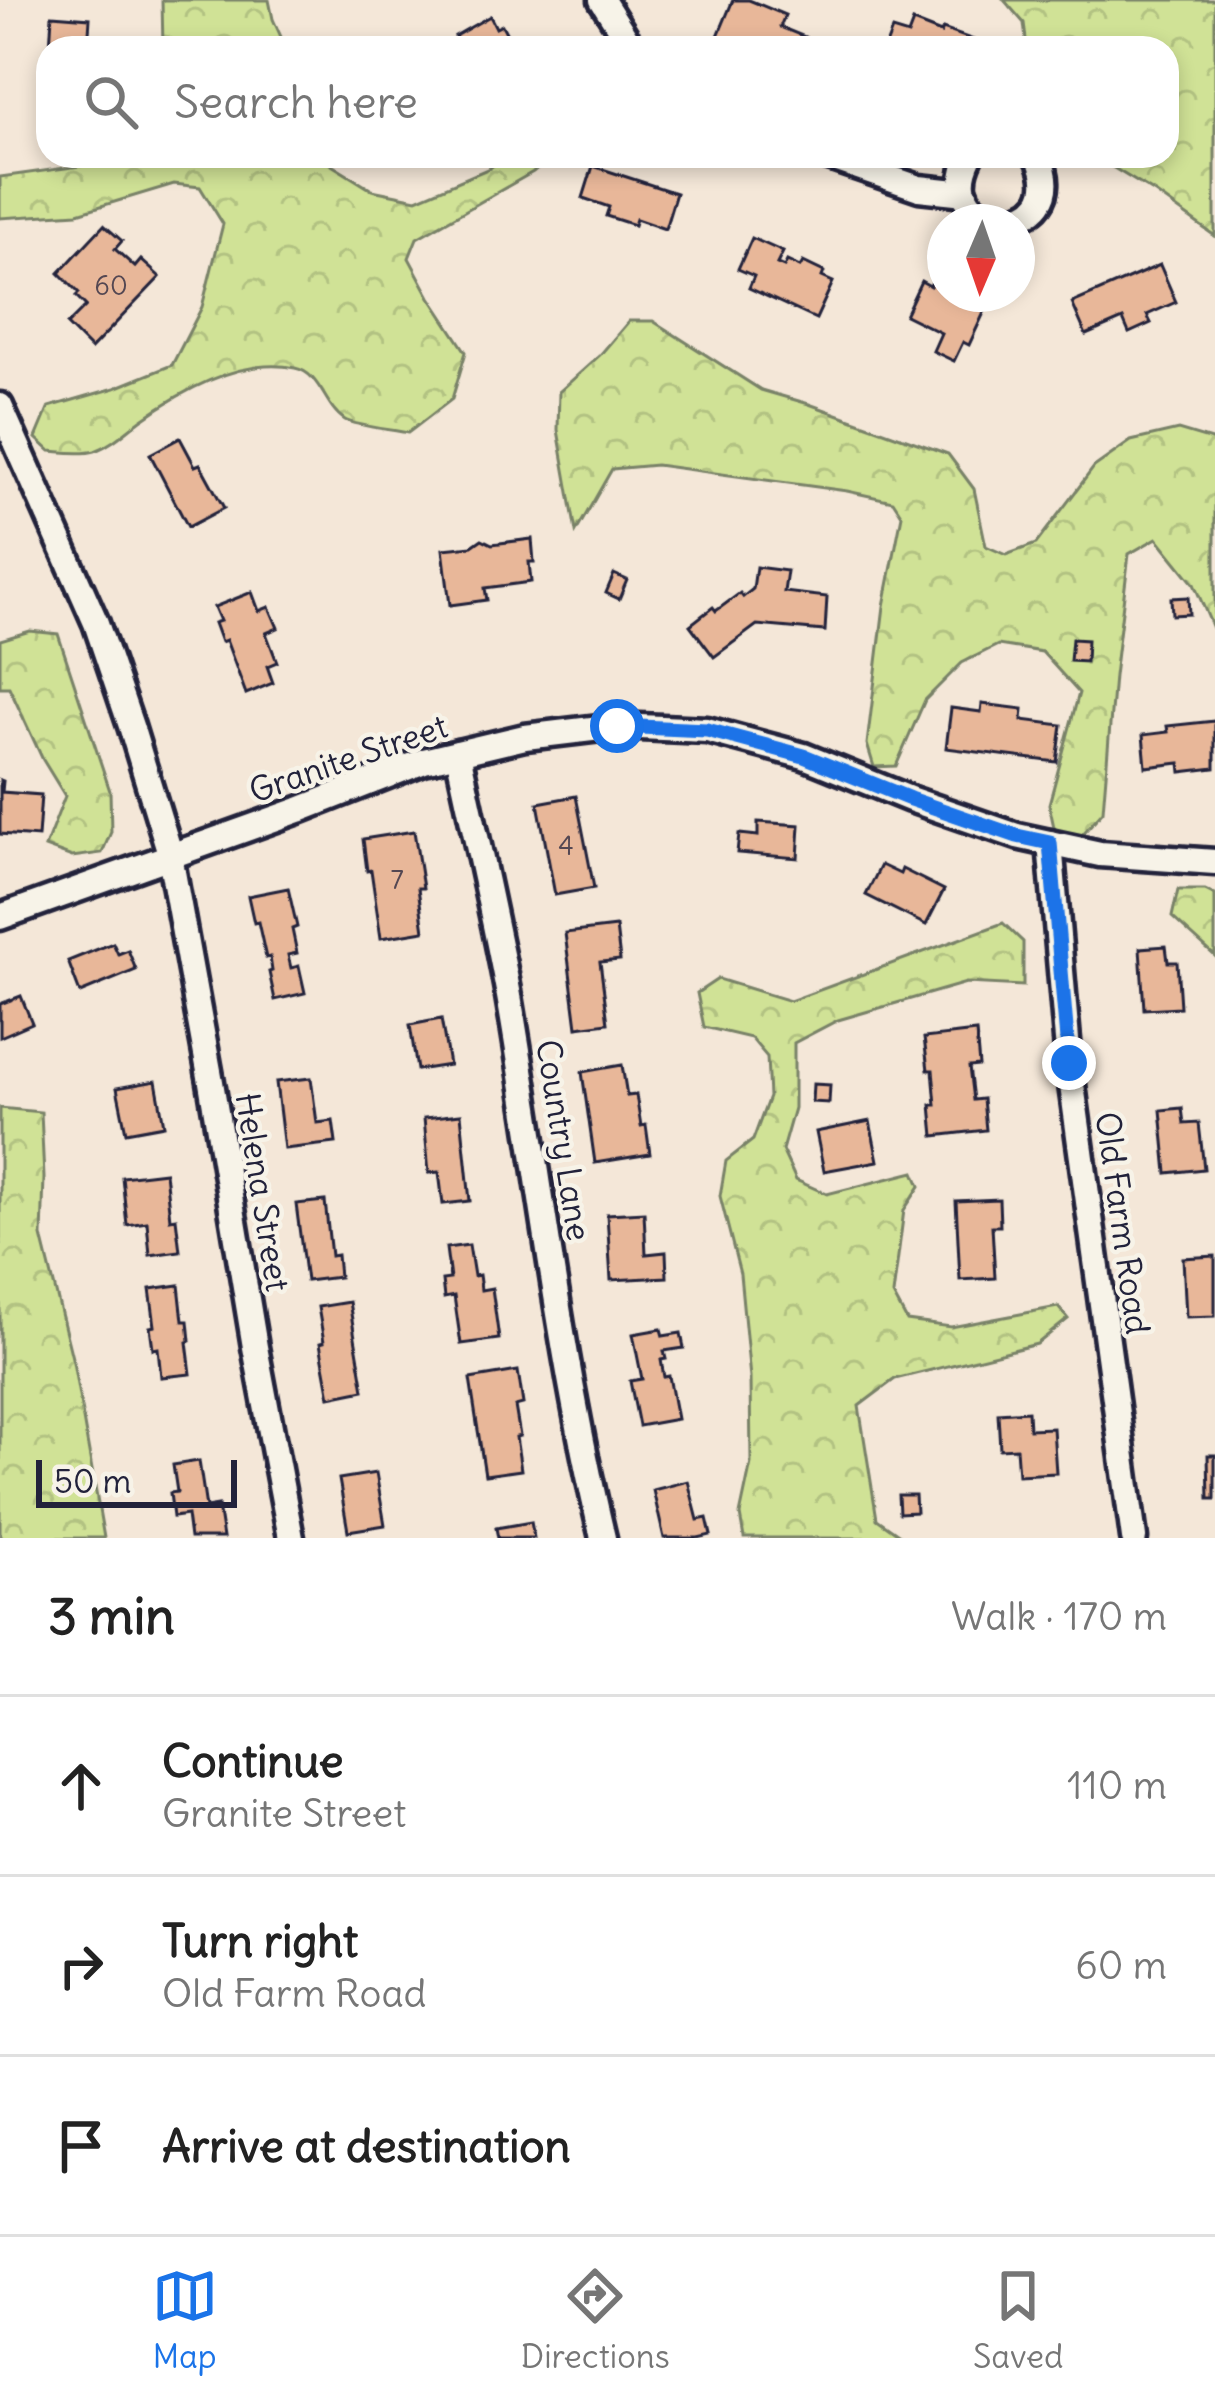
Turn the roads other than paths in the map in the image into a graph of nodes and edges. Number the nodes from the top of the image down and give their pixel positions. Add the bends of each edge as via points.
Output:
1 (602, 0) edge
2 (624, 36) edge
3 (861, 168) edge
4 (966, 168) edge
5 (1043, 168) edge
6 (965, 193) junction
7 (0, 406) edge
8 (458, 753) junction
9 (1050, 843) junction
10 (170, 857) junction
11 (1215, 862) edge
12 (0, 917) edge
13 (291, 1538) edge
14 (603, 1538) edge
15 (1134, 1538) edge

1 - 2 street
3 - 6 street via 934,192
4 - 6 street
5 - 6 street via 1041,199 1019,218 992,219
7 - 10 street, Helena Street via 96,623
8 - 9 street, Granite Street via 617,726 707,730
8 - 10 street, Granite Street
8 - 14 street, Country Lane
9 - 11 street, Granite Street
9 - 15 street, Old Farm Road via 1069,1063
10 - 12 street, Granite Street
10 - 13 street, Helena Street

